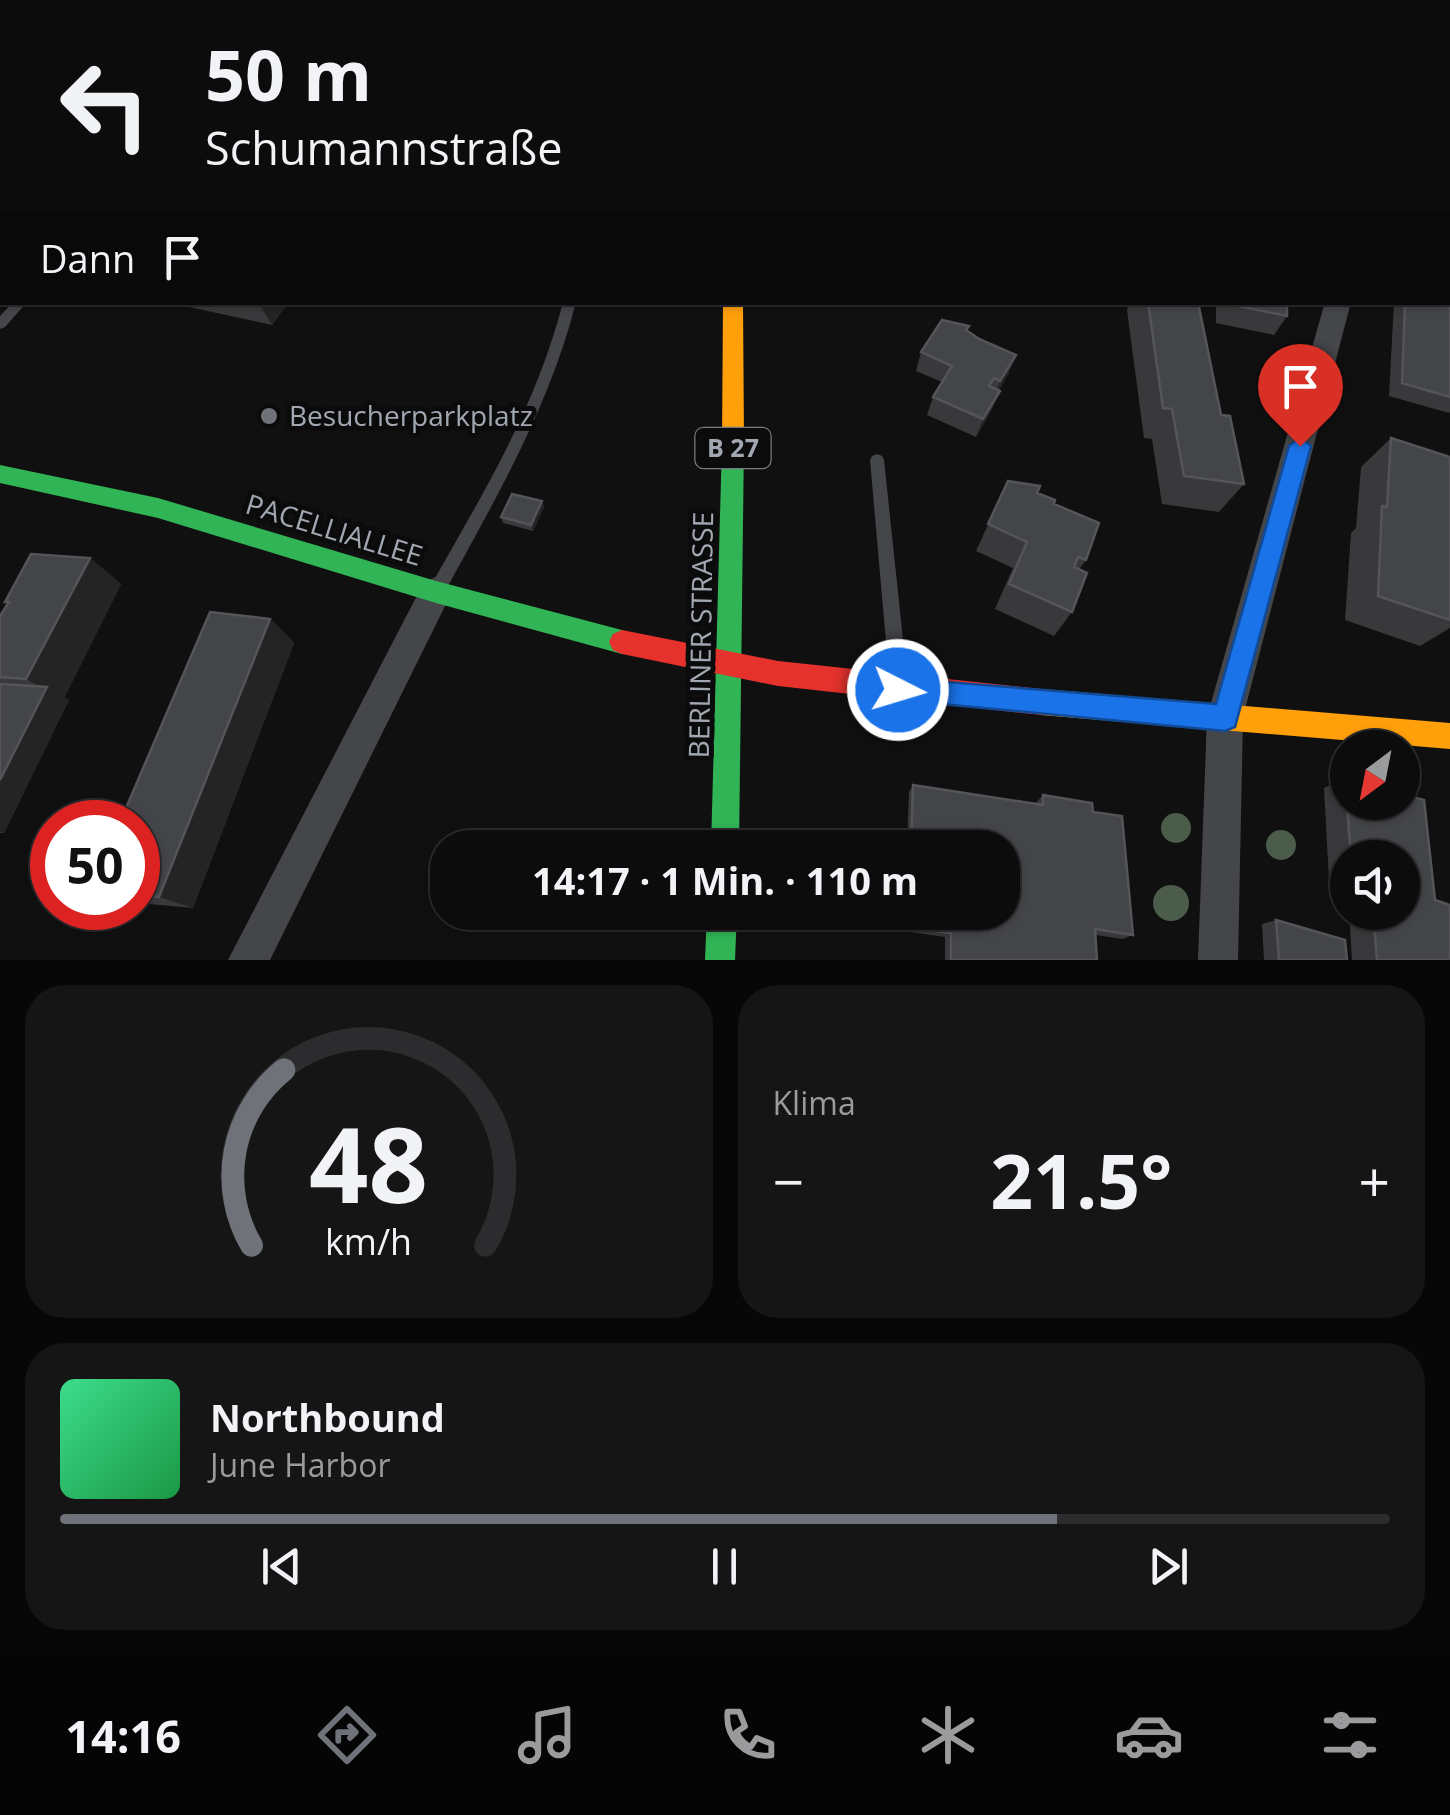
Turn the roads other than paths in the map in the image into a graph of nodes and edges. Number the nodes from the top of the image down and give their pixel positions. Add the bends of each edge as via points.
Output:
1 (18, 305) edge
2 (569, 305) edge
3 (733, 305) edge
4 (1337, 305) edge
5 (0, 324) edge
6 (877, 460) dead end
7 (0, 474) edge
8 (436, 592) junction
9 (898, 690) junction
10 (1225, 718) junction
11 (1450, 736) edge
12 (726, 830) edge
13 (721, 930) edge
14 (248, 960) edge
15 (720, 960) edge
16 (1218, 960) edge

1 - 5 lane
2 - 8 lane via 558,361
3 - 12 main road, BERLINER STRASSE / B 27
4 - 10 street
6 - 9 lane
7 - 8 main road, PACELLIALLEE via 158,508
8 - 9 main road, PACELLIALLEE via 648,650
8 - 14 street
9 - 10 main road, PACELLIALLEE
10 - 11 main road, PACELLIALLEE
10 - 16 street
13 - 15 main road

